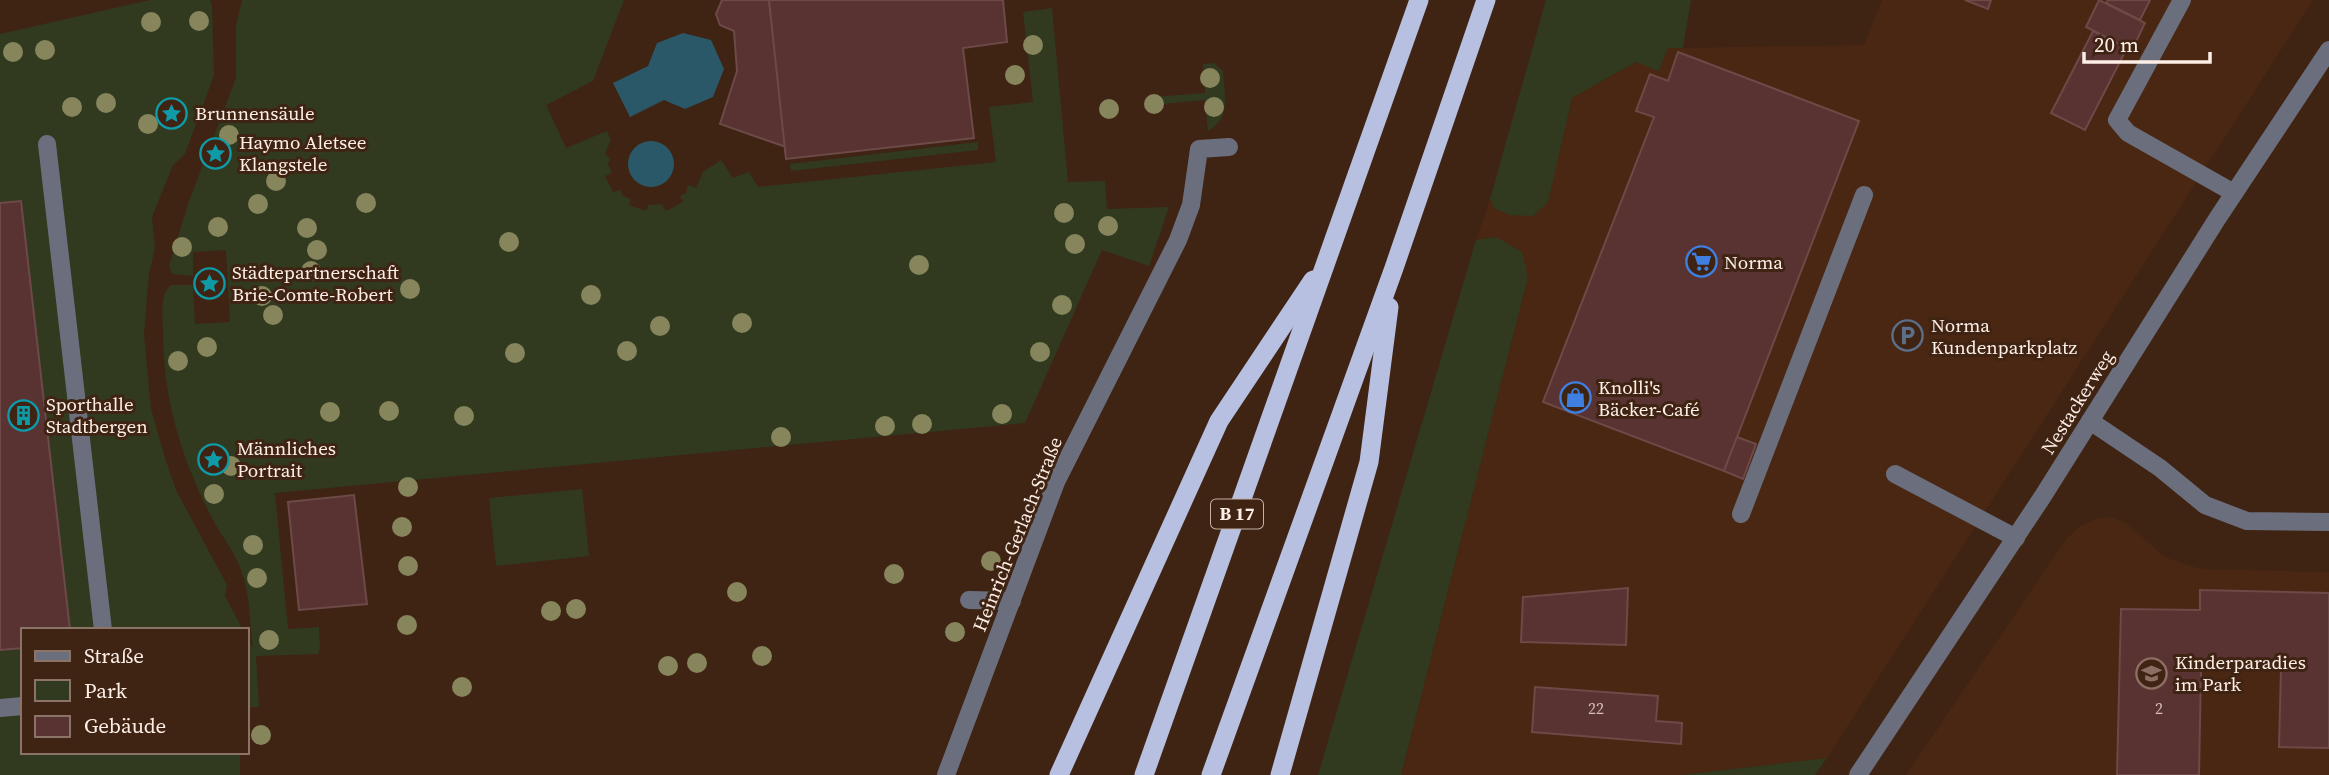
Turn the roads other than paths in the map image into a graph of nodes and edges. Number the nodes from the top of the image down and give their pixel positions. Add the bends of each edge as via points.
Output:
1 (1419, 0) edge
2 (1486, 0) edge
3 (2182, 0) edge
4 (2329, 50) edge
5 (47, 144) dead end
6 (1229, 147) dead end
7 (2234, 192) junction
8 (1864, 195) dead end
9 (1331, 253) junction
10 (1394, 268) junction
11 (2090, 421) junction
12 (1895, 474) dead end
13 (1741, 514) dead end
14 (2329, 522) edge
15 (2016, 538) junction
16 (969, 600) dead end
17 (1012, 601) junction
18 (103, 628) edge
19 (21, 706) edge
20 (0, 708) edge
21 (946, 775) edge
22 (1059, 775) edge
23 (1144, 775) edge
24 (1211, 775) edge
25 (1280, 775) edge
26 (1858, 775) edge

1 - 9 highway, B 17
2 - 10 highway
3 - 7 street via 2118,120 2128,133
4 - 7 street, Nestackerweg
5 - 18 street
6 - 17 street, Heinrich-Gerlach-Straße via 1199,149 1191,205 1178,240 1056,482
7 - 11 street, Nestackerweg
8 - 13 street
9 - 22 highway via 1219,421
9 - 23 highway, B 17
10 - 24 highway
10 - 25 highway via 1369,462
11 - 14 street via 2205,505 2247,521
11 - 15 street, Nestackerweg
12 - 15 street
15 - 26 street, Nestackerweg
16 - 17 street
17 - 21 street, Heinrich-Gerlach-Straße
19 - 20 street

